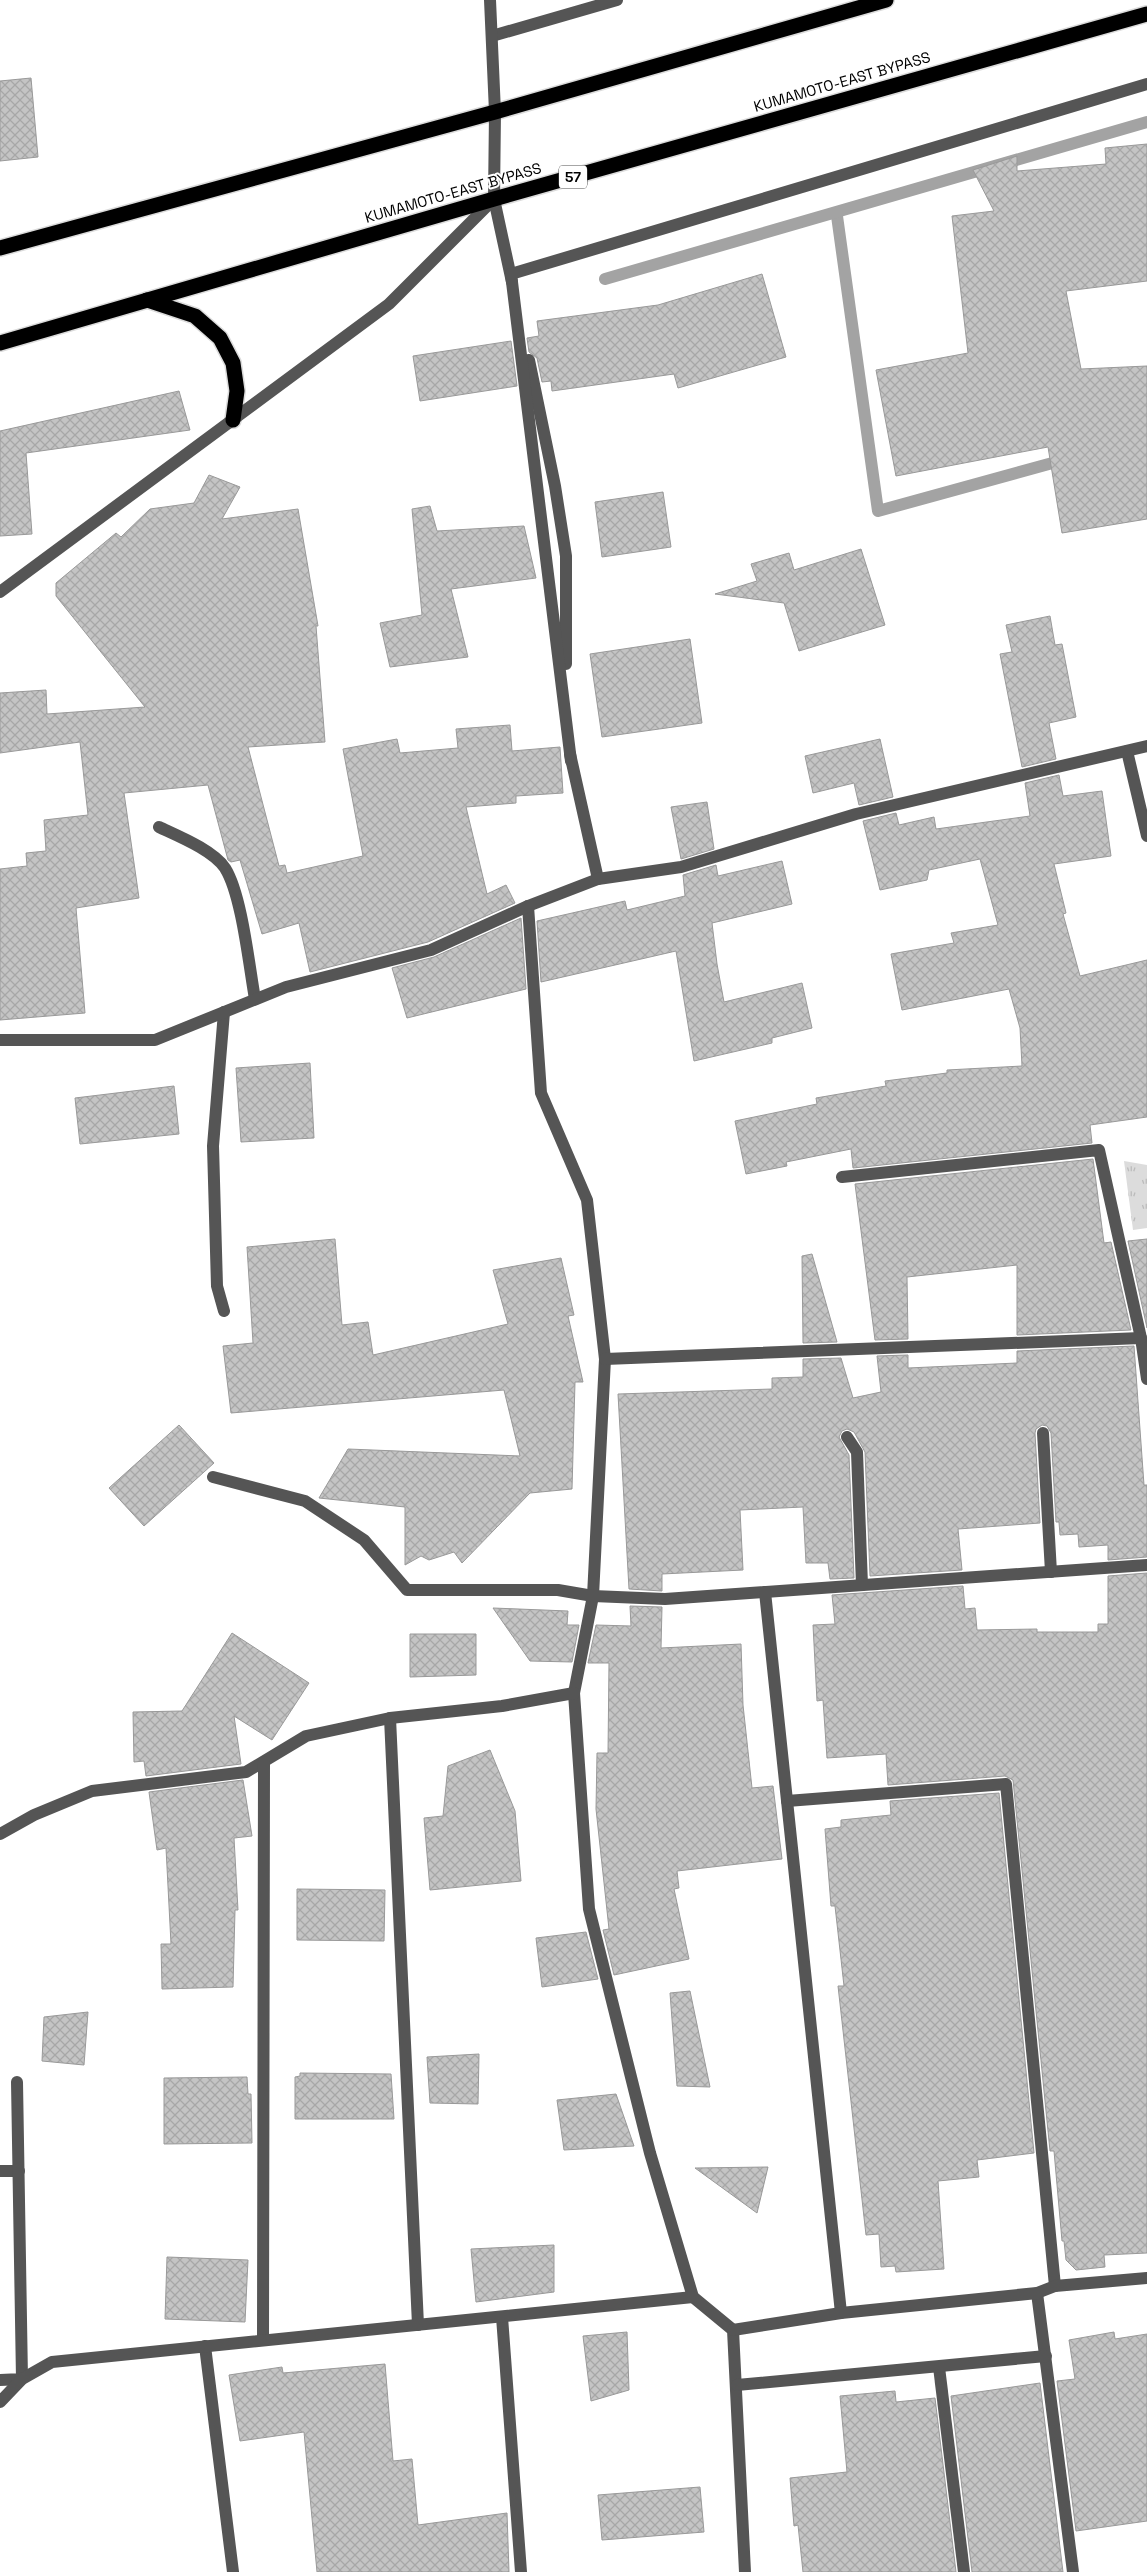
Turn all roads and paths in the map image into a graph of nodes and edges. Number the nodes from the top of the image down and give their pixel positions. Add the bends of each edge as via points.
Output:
1 (490, 0) edge
2 (617, 0) edge
3 (886, 0) edge
4 (1147, 14) edge
5 (492, 36) junction
6 (1147, 84) edge
7 (495, 112) junction
8 (494, 199) junction
9 (0, 248) edge
10 (511, 274) junction
11 (147, 300) junction
12 (0, 343) edge
13 (233, 420) junction
14 (0, 592) edge
15 (1147, 746) edge
16 (1127, 751) junction
17 (571, 761) junction
18 (159, 827) dead end
19 (1147, 836) edge
20 (598, 879) junction
21 (528, 906) junction
22 (255, 1000) junction
23 (224, 1012) junction
24 (0, 1040) edge
25 (842, 1177) dead end
26 (224, 1311) dead end
27 (1141, 1338) junction
28 (604, 1359) junction
29 (1147, 1379) edge
30 (1044, 1433) dead end
31 (847, 1437) dead end
32 (213, 1477) dead end
33 (1147, 1565) edge
34 (1051, 1572) junction
35 (862, 1585) junction
36 (765, 1592) junction
37 (593, 1596) junction
38 (574, 1693) junction
39 (390, 1718) junction
40 (264, 1762) junction
41 (787, 1801) junction
42 (0, 1834) edge
43 (17, 2082) dead end
44 (19, 2170) junction
45 (0, 2171) edge
46 (1147, 2278) edge
47 (1055, 2286) junction
48 (1037, 2293) junction
49 (693, 2297) junction
50 (841, 2313) junction
51 (502, 2317) junction
52 (418, 2325) junction
53 (733, 2330) junction
54 (263, 2340) junction
55 (206, 2346) junction
56 (1046, 2356) junction
57 (939, 2367) junction
58 (22, 2379) junction
59 (0, 2380) edge
60 (737, 2386) junction
61 (0, 2402) edge
62 (233, 2572) edge
63 (522, 2572) edge
64 (745, 2572) edge
65 (964, 2572) edge
66 (1073, 2572) edge

1 - 5 street
2 - 5 street
3 - 7 highway
4 - 8 highway, KUMAMOTO-EAST BYPASS / 57
5 - 7 street
6 - 10 street
7 - 8 street
7 - 9 highway
8 - 10 street
8 - 11 highway, KUMAMOTO-EAST BYPASS / 57
8 - 13 street via 389,304
10 - 17 street
10 - 17 street via 555,486 566,556 565,703
11 - 12 highway, KUMAMOTO-EAST BYPASS / 57
11 - 13 highway via 195,316 220,338 233,363 237,391
13 - 14 street
15 - 16 street
16 - 19 street
16 - 20 street via 856,814 681,867
17 - 20 street
18 - 22 street via 202,848 224,867 236,896
20 - 21 street
21 - 22 street via 431,950 286,987
21 - 28 street via 541,1093 588,1200
22 - 23 street
23 - 24 street via 155,1040
23 - 26 street via 213,1146 217,1286
25 - 27 street via 1099,1150
27 - 28 street
27 - 29 street
28 - 37 street
30 - 34 street
31 - 35 street via 857,1452
32 - 37 street via 304,1502 364,1540 407,1590 558,1590
33 - 34 street
34 - 35 street
35 - 36 street
36 - 37 street via 665,1599
36 - 41 street
37 - 38 street
38 - 39 street via 502,1706
38 - 49 street via 589,1909 650,2153
39 - 40 street via 306,1736
39 - 52 street
40 - 42 street via 246,1772 92,1790
40 - 54 street
41 - 47 street via 1006,1784
41 - 50 street
43 - 44 street
44 - 45 street
44 - 58 street
46 - 47 street
47 - 48 street
48 - 50 street
48 - 56 street
49 - 51 street
49 - 53 street
50 - 53 street
51 - 52 street
51 - 63 street
52 - 54 street
53 - 60 street
54 - 55 street
55 - 58 street via 52,2362
55 - 62 street
56 - 57 street
56 - 66 street
57 - 60 street
57 - 65 street
58 - 59 street
58 - 61 street
60 - 64 street

